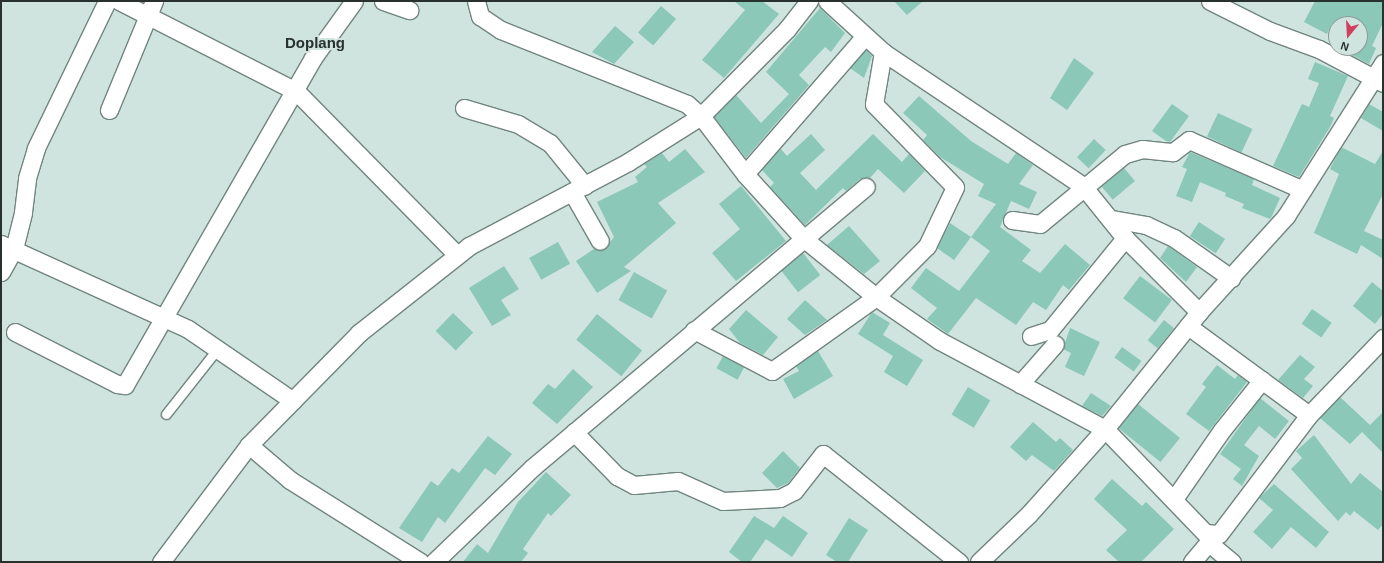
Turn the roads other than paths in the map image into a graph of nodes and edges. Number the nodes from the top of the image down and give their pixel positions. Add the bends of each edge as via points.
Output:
1 (107, 1) edge
2 (118, 1) edge
3 (354, 1) edge
4 (383, 1) edge
5 (476, 1) edge
6 (808, 1) edge
7 (827, 1) edge
8 (1210, 1) edge
9 (151, 8) edge
10 (409, 10) dead end
11 (864, 37) junction
12 (883, 52) junction
13 (1383, 63) edge
14 (1379, 81) edge
15 (296, 91) junction
16 (464, 108) dead end
17 (109, 110) dead end
18 (701, 116) junction
19 (745, 174) junction
20 (1083, 186) junction
21 (866, 188) dead end
22 (579, 189) junction
23 (1303, 190) junction
24 (1112, 219) junction
25 (1012, 220) dead end
26 (1126, 238) junction
27 (600, 241) dead end
28 (806, 241) junction
29 (7, 247) edge
30 (457, 255) junction
31 (1, 272) edge
32 (1231, 278) junction
33 (876, 297) junction
34 (1199, 312) junction
35 (165, 318) junction
36 (1188, 326) junction
37 (694, 330) junction
38 (15, 332) dead end
39 (1383, 338) edge
40 (219, 347) junction
41 (1262, 380) junction
42 (1020, 384) junction
43 (293, 401) junction
44 (166, 414) dead end
45 (1309, 415) junction
46 (1105, 429) junction
47 (574, 432) junction
48 (249, 445) junction
49 (1174, 500) junction
50 (1212, 539) junction
51 (161, 562) edge
52 (420, 562) edge
53 (434, 562) edge
54 (959, 562) edge
55 (980, 562) edge
56 (1192, 562) edge
57 (1232, 562) edge

1 - 29 street via 36,148 26,178 24,212
2 - 9 street
3 - 15 street via 313,58
4 - 10 street
5 - 18 street via 480,16 500,30 687,104
6 - 18 street via 787,29
7 - 11 street
8 - 14 street via 1270,32 1319,49
9 - 15 street
9 - 17 street
11 - 12 street
11 - 19 street
12 - 20 street
12 - 33 street via 874,104 955,190 927,246
13 - 14 street
14 - 23 street
15 - 30 street
15 - 35 street
16 - 22 street via 500,117 544,140
18 - 19 street
18 - 22 street
19 - 28 street
20 - 23 street via 1125,154 1142,149 1173,152 1189,140
20 - 24 street
20 - 25 street via 1040,224
21 - 28 street via 825,224 825,229
22 - 27 street
22 - 30 street
23 - 32 street via 1286,216
24 - 26 street
24 - 32 street via 1146,225 1174,238
26 - 34 street
26 - 42 street via 1050,330 1031,336 1052,347
28 - 33 street
28 - 37 street
29 - 31 street
29 - 35 street
30 - 43 street via 360,334
32 - 34 street
33 - 37 street via 772,371
33 - 42 street via 940,341
34 - 36 street
35 - 38 street via 122,386
35 - 40 street
36 - 41 street
36 - 46 street
37 - 47 street
39 - 45 street
40 - 43 street
40 - 44 lane
41 - 45 street
41 - 49 street via 1222,430
42 - 46 street
43 - 48 street
45 - 50 street via 1237,513
46 - 49 street
46 - 55 street via 1029,514
47 - 53 street
47 - 54 street via 617,476 634,485 678,481 723,500 780,498 794,491 823,454
48 - 51 street
48 - 52 street via 290,480
49 - 50 street
50 - 56 street
50 - 57 street

